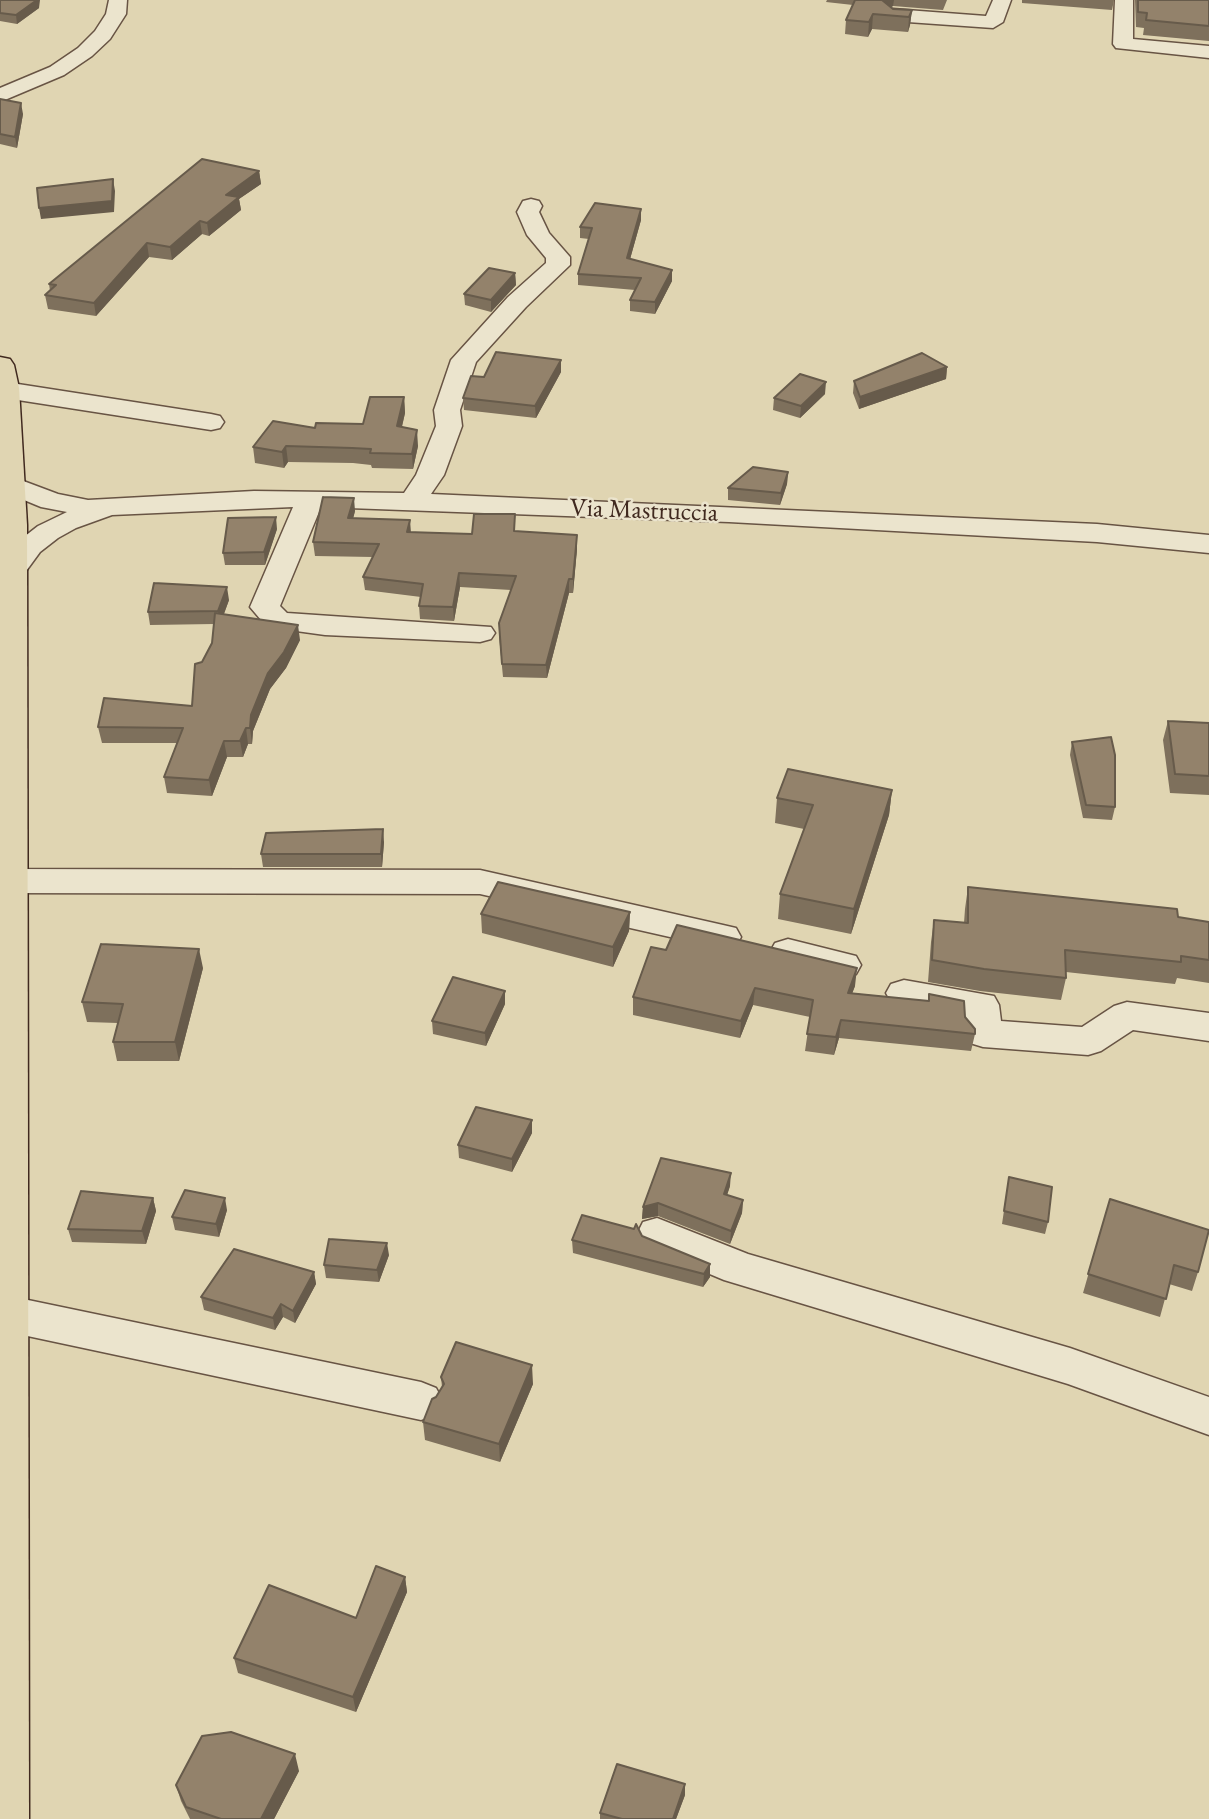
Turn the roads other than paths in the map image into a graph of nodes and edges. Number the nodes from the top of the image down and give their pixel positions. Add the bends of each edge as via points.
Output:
1 (118, 0) edge
2 (990, 0) edge
3 (1002, 0) edge
4 (1125, 0) edge
5 (893, 15) edge
6 (1209, 52) edge
7 (0, 96) edge
8 (531, 206) dead end
9 (2, 378) edge
10 (211, 422) dead end
11 (5, 488) edge
12 (309, 499) junction
13 (412, 501) junction
14 (72, 515) junction
15 (6, 523) edge
16 (1209, 544) edge
17 (6, 566) edge
18 (480, 633) dead end
19 (5, 759) edge
20 (5, 893) edge
21 (843, 965) edge
22 (905, 993) dead end
23 (1209, 1027) edge
24 (3, 1030) edge
25 (657, 1234) dead end
26 (2, 1238) edge
27 (4, 1313) junction
28 (421, 1401) dead end
29 (1209, 1416) edge
30 (1, 1819) edge

1 - 7 street via 116,14 103,35 85,52 57,71
2 - 3 street
3 - 5 street via 993,22
4 - 6 street via 1123,44
8 - 13 street via 528,212 558,264 464,360 447,410 449,426 430,475
9 - 10 street
9 - 11 main road
11 - 14 street via 38,497
11 - 15 main road
12 - 13 street, Via Mastruccia
12 - 14 street, Via Mastruccia via 111,508
12 - 18 street via 265,607 278,621
13 - 16 street, Via Mastruccia via 1097,533
14 - 15 street
14 - 17 street
15 - 17 main road
17 - 19 main road
19 - 20 main road
20 - 21 street via 480,882
20 - 24 main road
22 - 23 street via 981,1005 983,1033 1088,1041 1127,1016
24 - 26 main road
25 - 29 street via 739,1268 1070,1366
26 - 27 main road
27 - 28 street
27 - 30 main road

